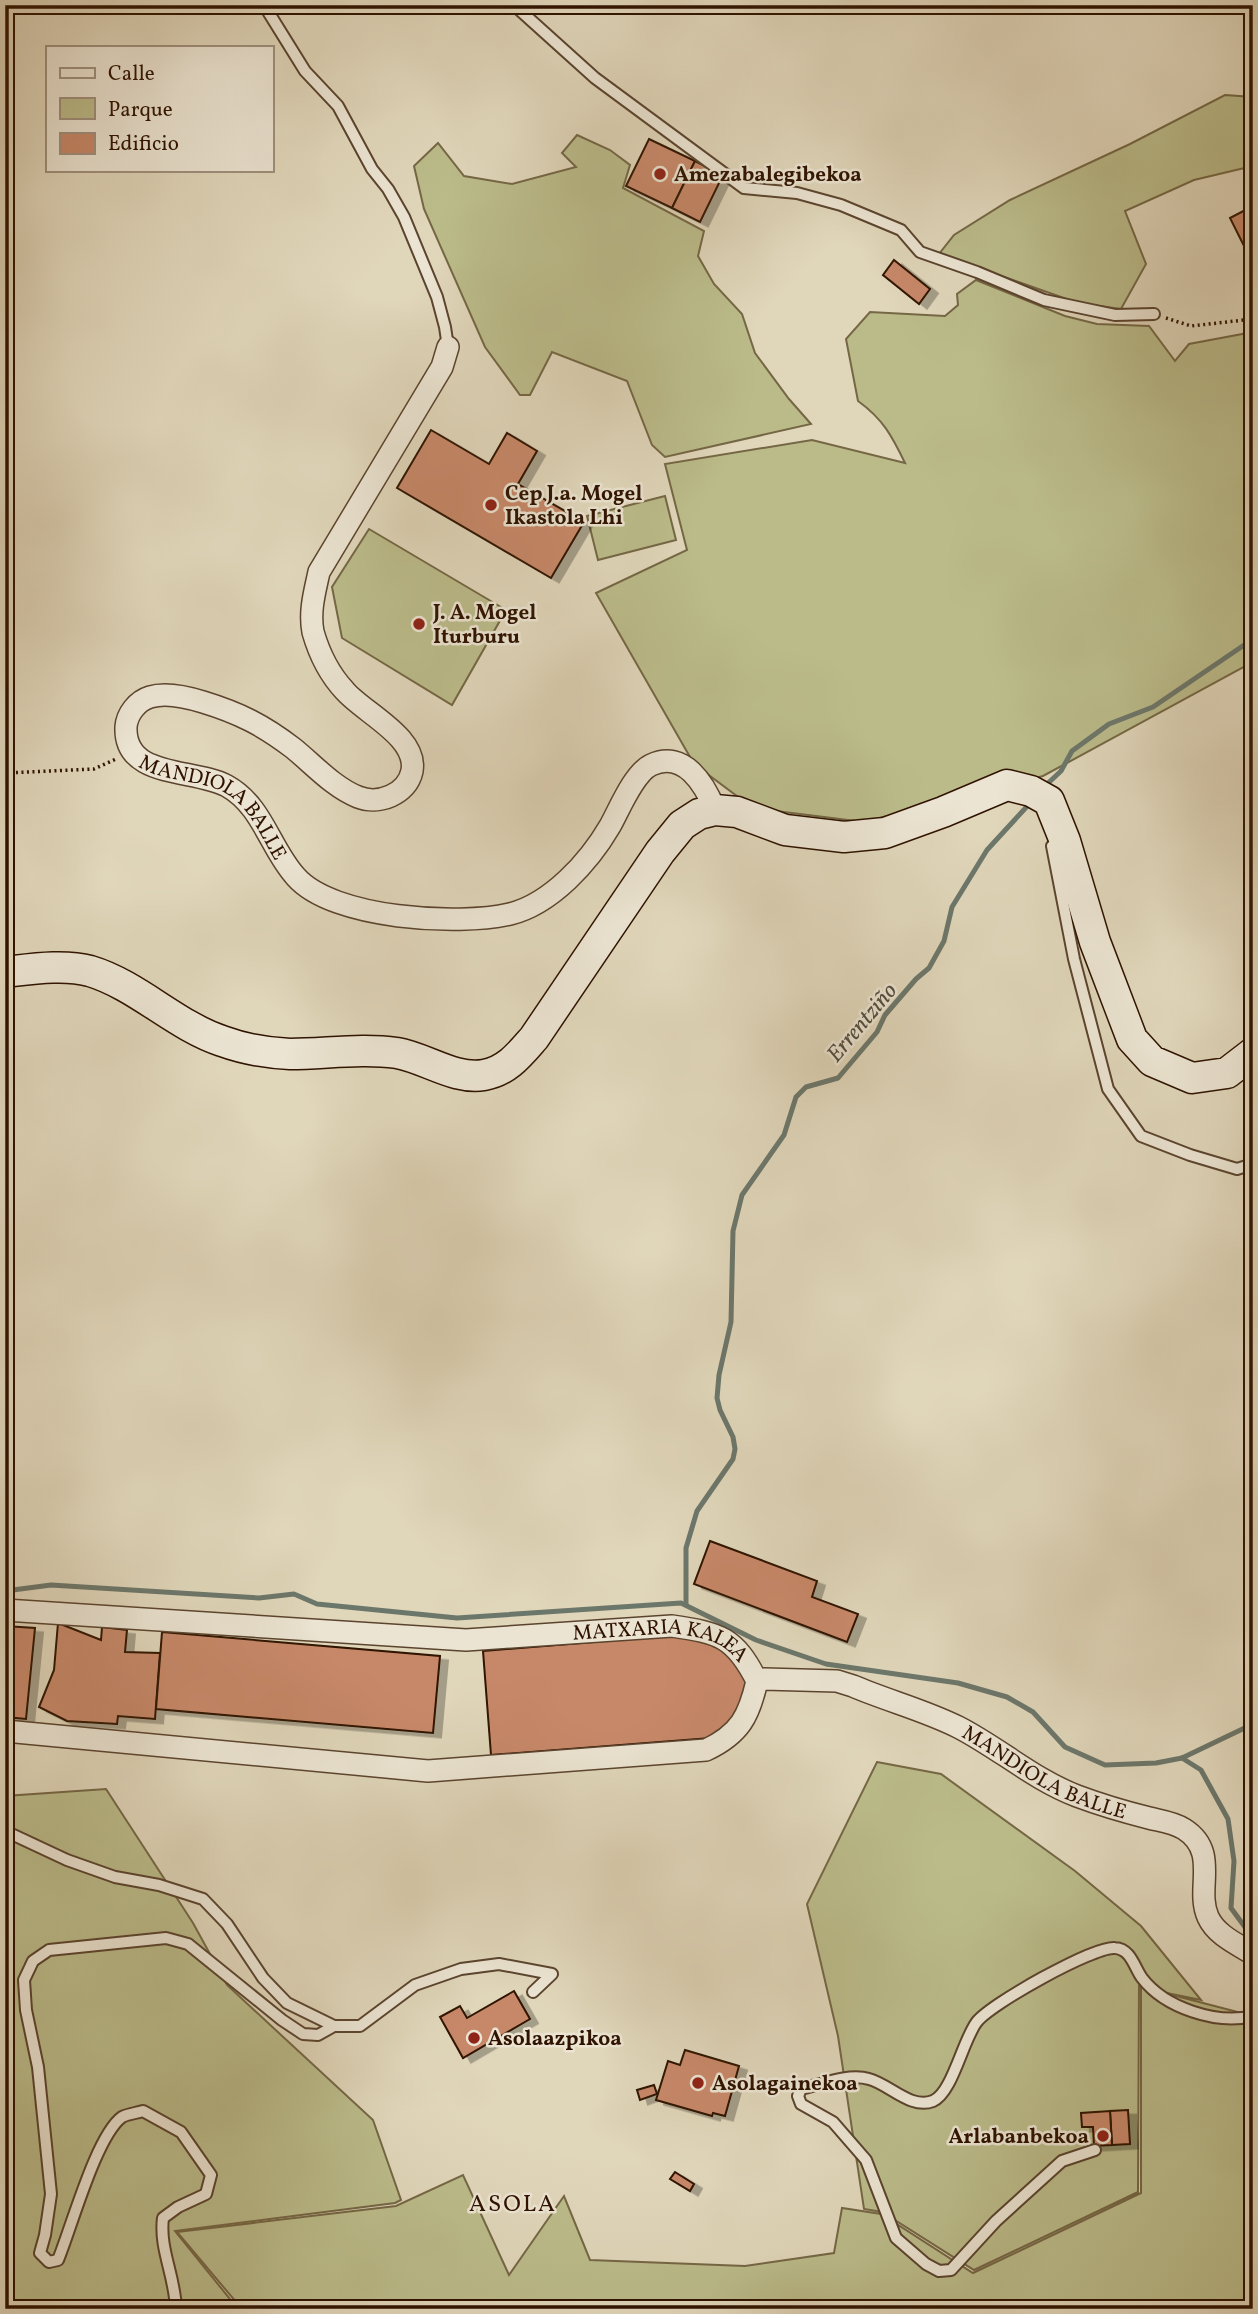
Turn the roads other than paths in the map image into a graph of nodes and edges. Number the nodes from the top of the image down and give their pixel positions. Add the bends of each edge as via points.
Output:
1 (264, 5) edge
2 (514, 5) edge
3 (1154, 314) road end
4 (448, 347) joint
5 (715, 810) junction
6 (1057, 825) junction
7 (5, 972) edge
8 (1253, 1053) edge
9 (1253, 1164) edge
10 (5, 1610) edge
11 (757, 1681) junction
12 (5, 1731) edge
13 (5, 1831) edge
14 (1253, 1954) edge
15 (533, 1992) dead end
16 (1253, 2016) edge
17 (334, 2026) junction
18 (1095, 2150) dead end
19 (176, 2309) edge

1 - 4 lane via 305,71 338,106 404,217 437,297
2 - 3 lane via 594,78 744,188 797,193 841,205 901,230 920,252 1044,300 1115,315
4 - 5 street, MANDIOLA BALLE via 442,367 319,572 312,606 313,630 324,662 344,691 396,733 410,753 412,772 404,785 391,797 359,798 262,725 237,712 188,698 161,695 134,707 126,722 132,752 156,768 229,787 263,822 298,881 328,900 414,918 489,919 522,911 551,894 607,832 640,774 652,764 668,762 696,774
5 - 6 street via 737,812 785,830 844,838 885,833 1007,785 1049,801
5 - 7 street via 682,825 534,1038 503,1069 484,1075 463,1075 387,1052 255,1051 219,1040 91,971
6 - 8 street via 1132,1039 1152,1062 1192,1078 1227,1073
6 - 9 lane via 1052,846 1074,959 1108,1089 1141,1136 1237,1168
10 - 11 street, MATXARIA KALEA via 466,1640 673,1626 726,1639 745,1656
11 - 12 street, MATXARIA KALEA via 750,1711 736,1730 706,1750 428,1771
11 - 14 street, MANDIOLA BALLE via 837,1681 853,1686 960,1728 1037,1778 1076,1796 1185,1830 1199,1845 1205,1864 1203,1900 1208,1917 1228,1940
13 - 17 lane via 115,1877 203,1899 287,2003
15 - 17 lane via 552,1974 499,1964 461,1969 415,1985 360,2026
16 - 18 lane via 1214,2017 1187,2008 1143,1979 1128,1954 1116,1948 1098,1951 1001,2001 977,2021 944,2093 932,2102 916,2103 858,2077 802,2089 798,2096 801,2104 844,2132 866,2160 896,2238 939,2270 951,2270 968,2255 996,2221 1062,2161
17 - 19 lane via 317,2035 303,2034 188,1944 166,1938 49,1950 33,1961 24,1980 26,2010 38,2067 51,2194 40,2253 49,2262 58,2260 108,2134 123,2117 143,2111 181,2132 211,2175 206,2194 163,2218 160,2235

